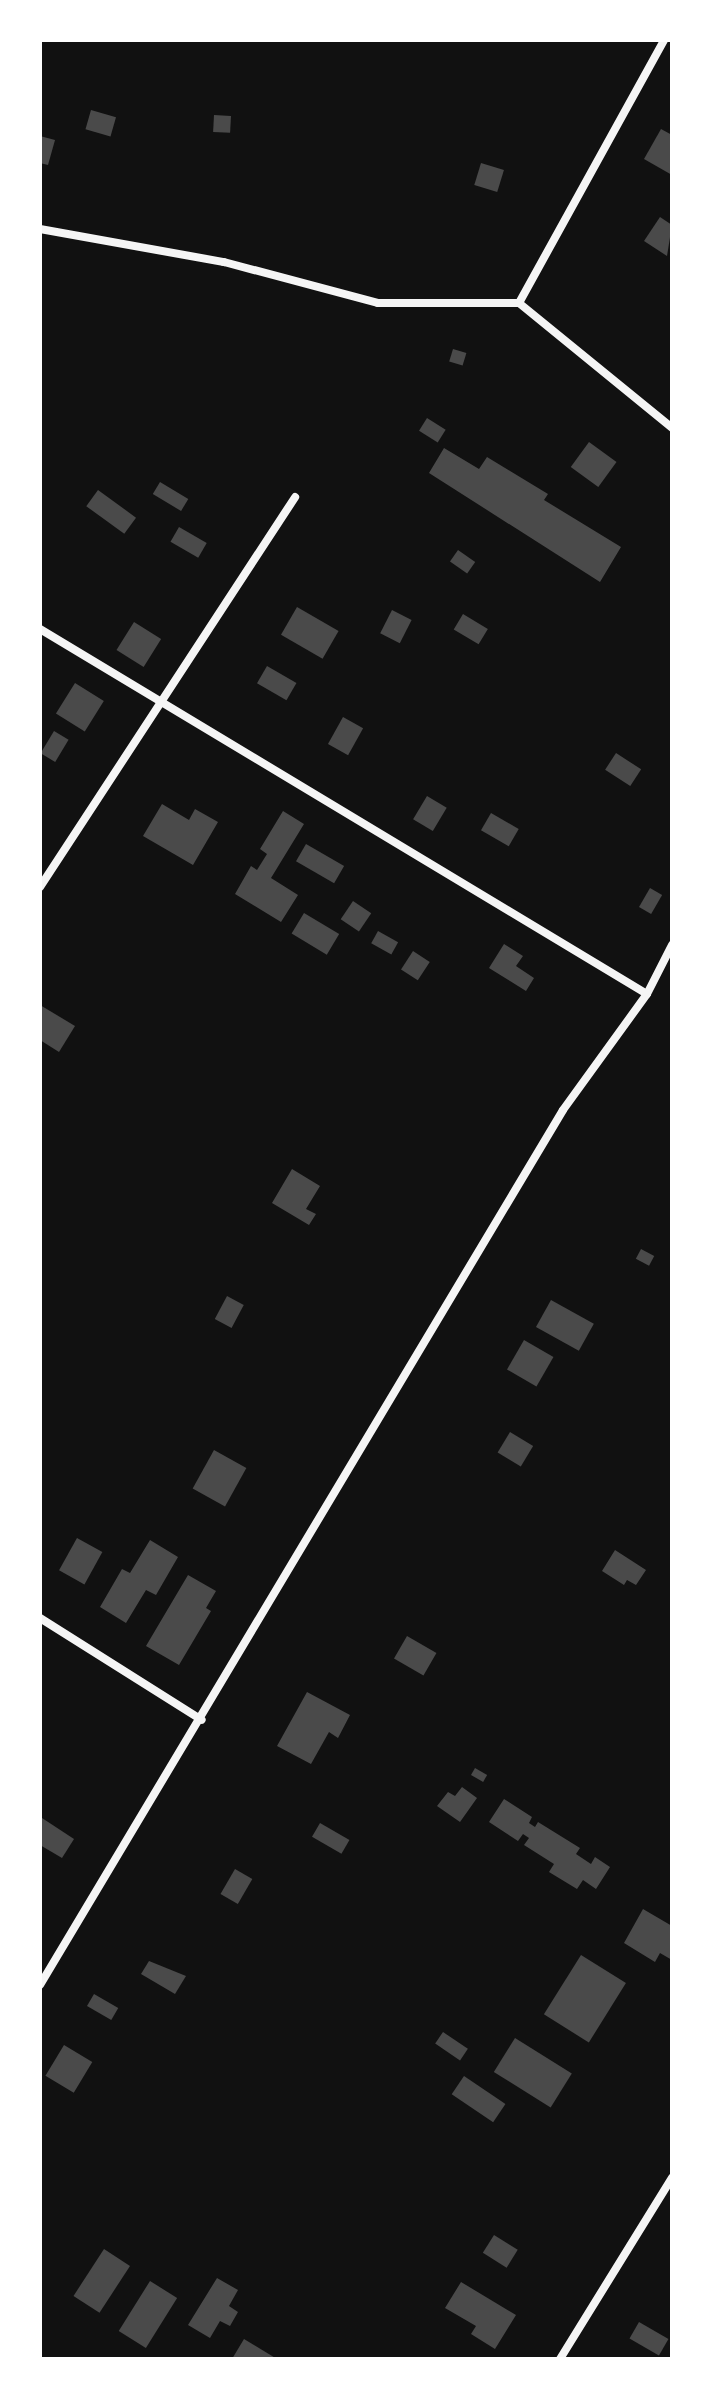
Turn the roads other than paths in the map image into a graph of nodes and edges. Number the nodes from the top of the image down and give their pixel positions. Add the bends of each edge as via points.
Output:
1 (664, 40) edge
2 (40, 229) edge
3 (519, 303) junction
4 (672, 428) edge
5 (295, 497) dead end
6 (40, 629) edge
7 (159, 700) junction
8 (40, 887) edge
9 (672, 945) edge
10 (647, 994) junction
11 (40, 1618) edge
12 (202, 1720) junction
13 (40, 1985) edge
14 (672, 2178) edge
15 (560, 2359) edge

1 - 3 street
2 - 3 street via 224,262 378,303
3 - 4 street
5 - 7 street
6 - 7 street
7 - 8 street
7 - 10 street
9 - 10 street
10 - 12 street via 563,1110
11 - 12 street
12 - 13 street
14 - 15 street

